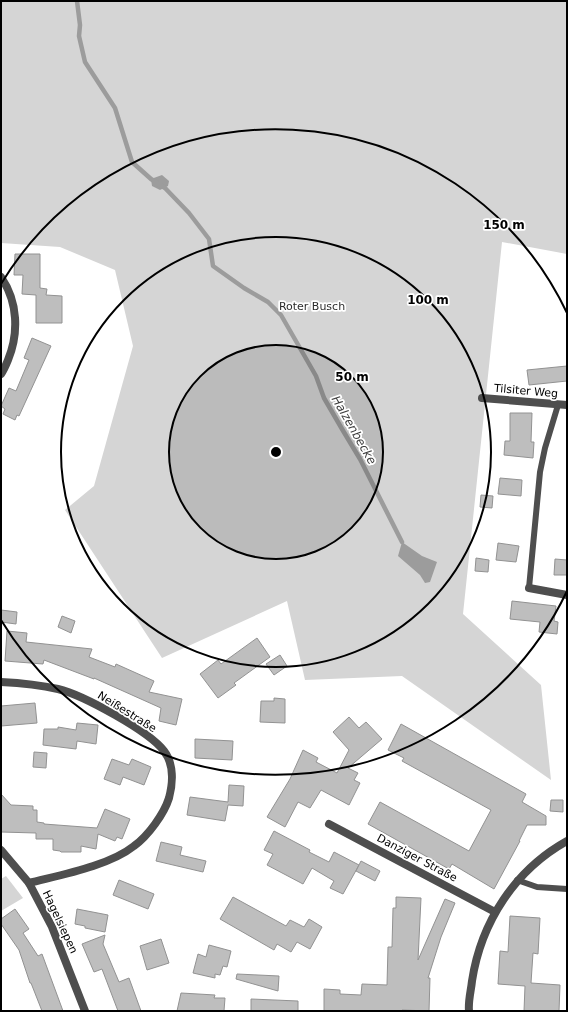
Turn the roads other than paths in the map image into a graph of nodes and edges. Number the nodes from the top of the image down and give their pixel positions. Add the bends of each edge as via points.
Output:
1 (1, 277) edge
2 (1, 374) edge
3 (482, 398) dead end
4 (558, 405) junction
5 (567, 405) edge
6 (529, 588) joint
7 (567, 595) edge
8 (1, 682) edge
9 (329, 824) dead end
10 (567, 841) edge
11 (1, 850) edge
12 (517, 880) junction
13 (29, 883) junction
14 (567, 889) edge
15 (495, 912) junction
16 (85, 1011) edge
17 (469, 1011) edge

1 - 2 street via 14,306 16,327 12,349
3 - 4 street, Tilsiter Weg
4 - 5 street, Tilsiter Weg
4 - 6 lane via 540,472
6 - 7 street
8 - 13 street, Neißestraße via 59,690 112,713 156,743 165,752 171,768 172,786 166,806 154,826 135,846 84,869
9 - 15 street, Danziger Straße
10 - 12 street via 550,851
11 - 13 street, Hagelsiepen
12 - 14 lane via 537,887
12 - 15 street
13 - 16 street, Hagelsiepen via 52,927
15 - 17 street via 482,940 474,967

